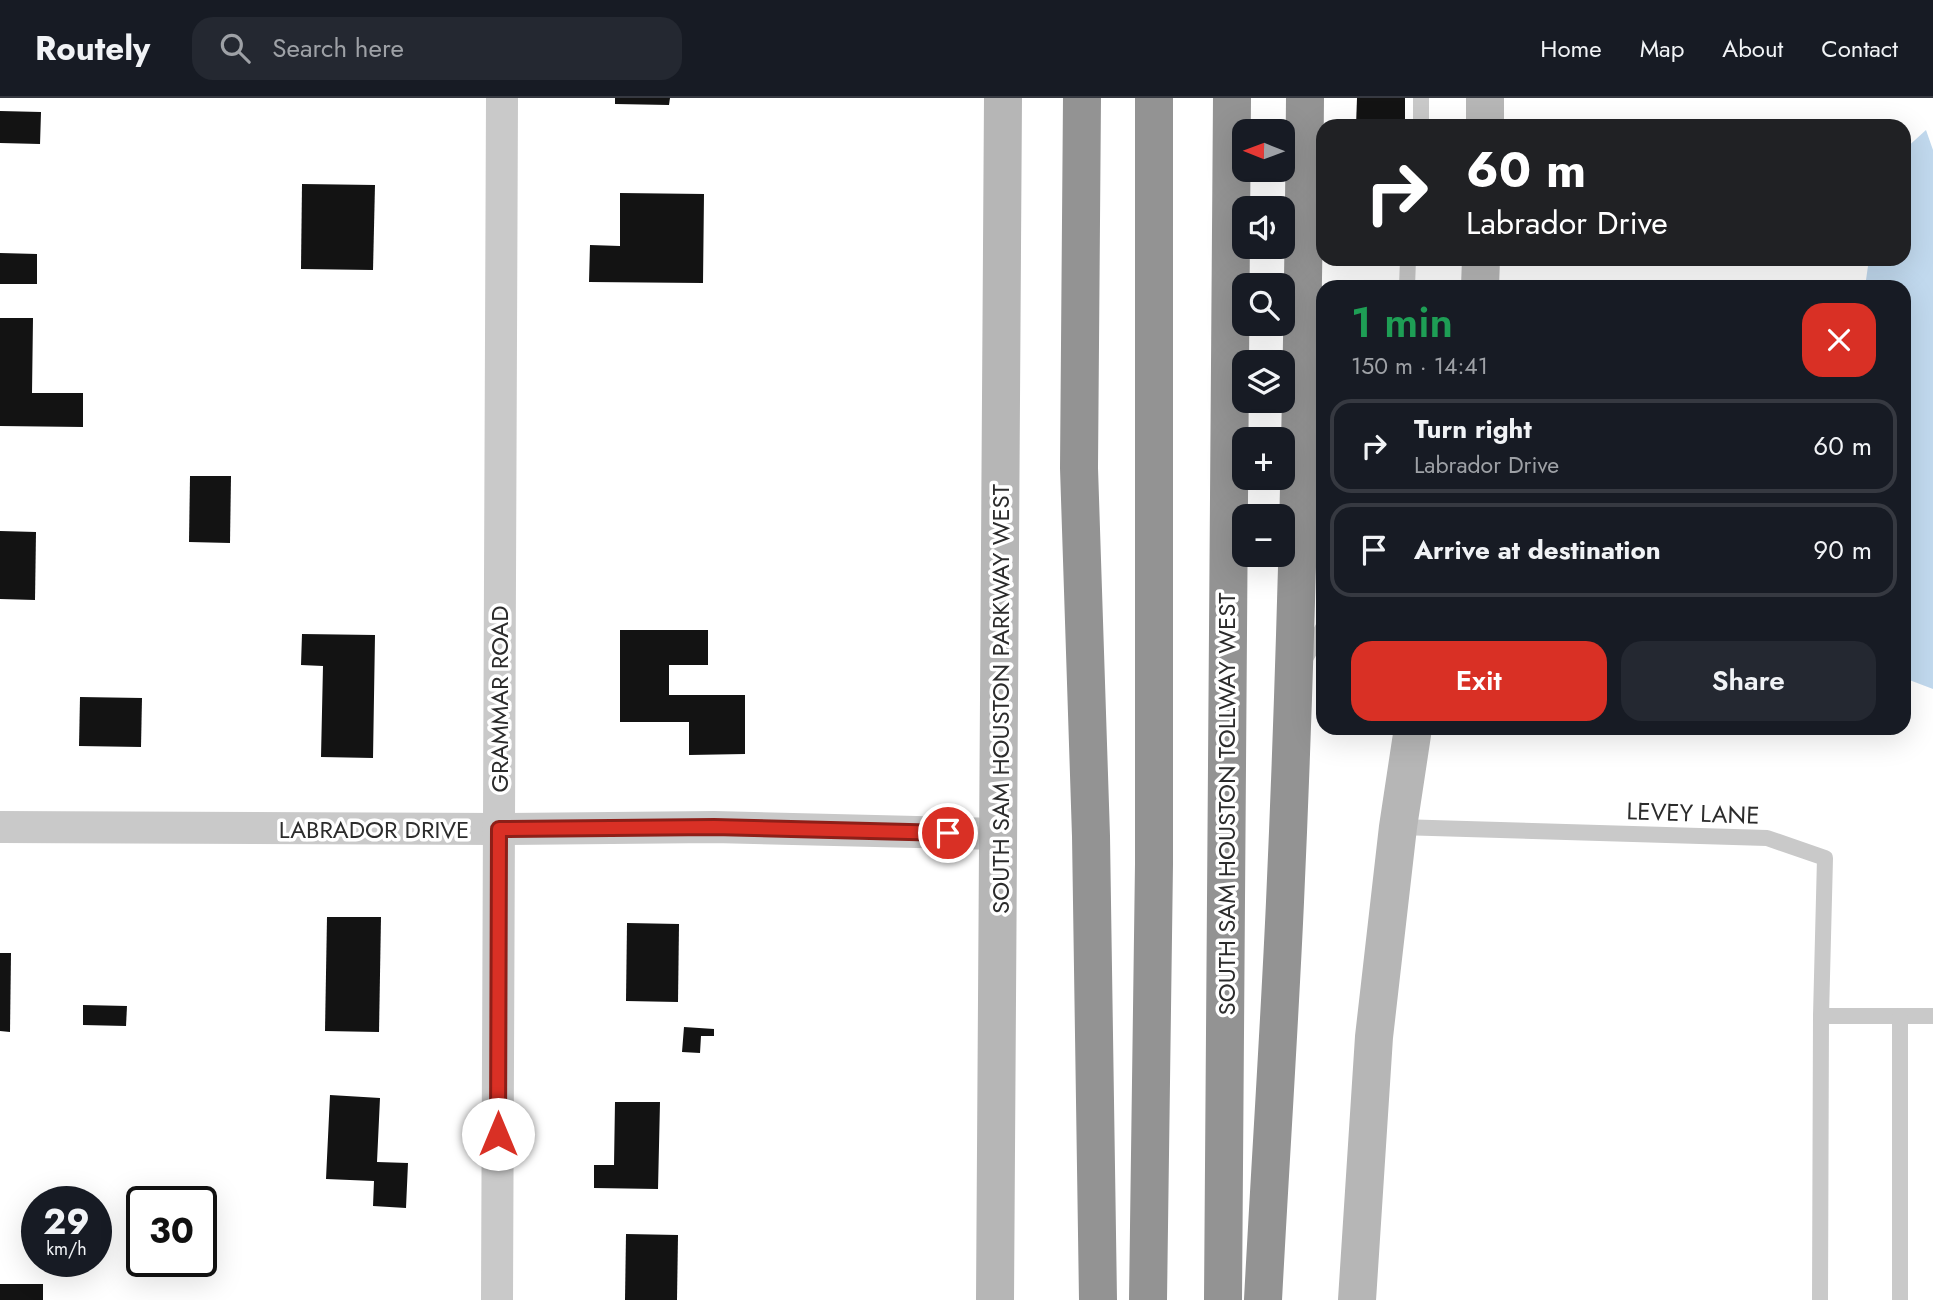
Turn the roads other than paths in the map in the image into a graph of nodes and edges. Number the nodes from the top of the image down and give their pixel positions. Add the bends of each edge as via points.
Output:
1 (502, 98) edge
2 (1003, 98) edge
3 (1082, 98) edge
4 (1154, 98) edge
5 (1233, 98) edge
6 (1305, 98) edge
7 (1421, 98) edge
8 (1485, 98) edge
9 (1421, 119) edge
10 (1485, 119) edge
11 (1316, 640) edge
12 (1293, 680) junction
13 (1412, 735) edge
14 (0, 827) edge
15 (1398, 827) junction
16 (499, 829) junction
17 (999, 834) junction
18 (1821, 1016) junction
19 (1900, 1016) junction
20 (1933, 1016) edge
21 (497, 1300) edge
22 (995, 1300) edge
23 (1098, 1300) edge
24 (1148, 1300) edge
25 (1223, 1300) edge
26 (1263, 1300) edge
27 (1357, 1300) edge
28 (1820, 1300) edge
29 (1900, 1300) edge

1 - 16 street, GRAMMAR ROAD
2 - 17 main road, SOUTH SAM HOUSTON PARKWAY WEST
3 - 23 highway via 1079,468 1092,850
4 - 24 highway via 1154,864
5 - 25 highway, SOUTH SAM HOUSTON TOLLWAY WEST
6 - 12 highway via 1304,323
7 - 9 lane
8 - 10 main road
11 - 12 lane
12 - 26 highway
13 - 15 main road
14 - 16 street, LABRADOR DRIVE
15 - 18 lane, LEVEY LANE via 1767,838 1825,858
15 - 27 main road via 1374,1037
16 - 17 street, LABRADOR DRIVE via 714,827
16 - 21 street, GRAMMAR ROAD
17 - 22 main road, SOUTH SAM HOUSTON PARKWAY WEST
18 - 19 lane
18 - 28 lane
19 - 20 lane
19 - 29 lane

